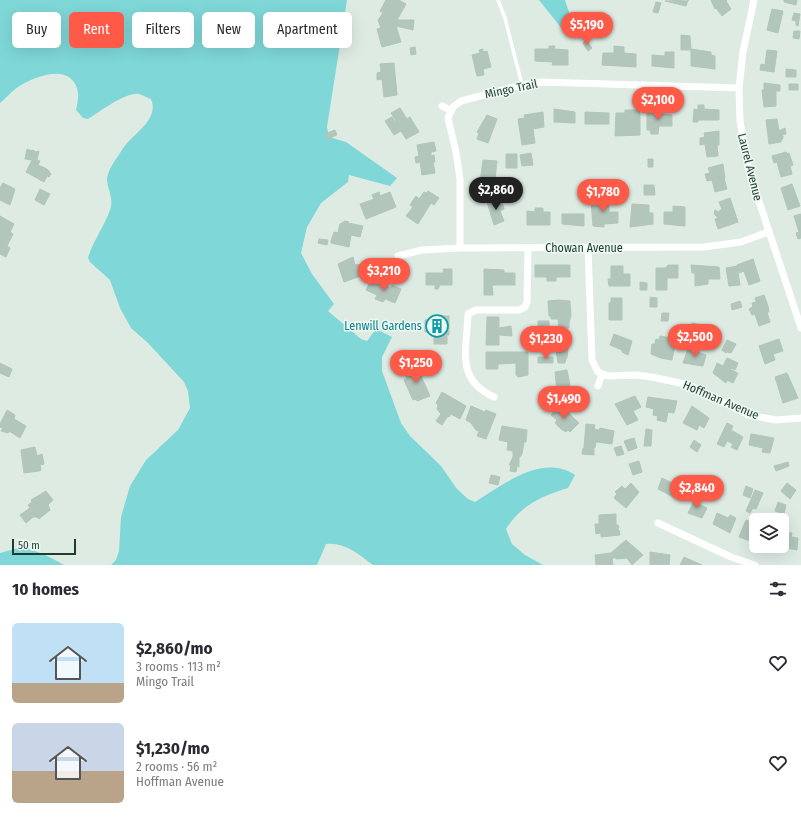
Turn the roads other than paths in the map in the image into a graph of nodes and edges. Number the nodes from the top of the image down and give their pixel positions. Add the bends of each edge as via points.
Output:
1 (498, 0) edge
2 (754, 0) edge
3 (522, 85) junction
4 (739, 88) junction
5 (442, 106) dead end
6 (450, 110) junction
7 (768, 232) junction
8 (460, 248) junction
9 (528, 248) junction
10 (588, 248) junction
11 (398, 256) dead end
12 (801, 328) edge
13 (602, 374) junction
14 (598, 386) dead end
15 (494, 397) dead end
16 (801, 418) edge
17 (658, 523) dead end
18 (755, 565) edge

1 - 3 lane
2 - 4 street, Laurel Avenue via 743,52
3 - 4 street, Mingo Trail via 540,82
3 - 6 street, Mingo Trail via 461,101
4 - 7 street, Laurel Avenue via 745,156
5 - 6 street
6 - 8 street via 448,124 460,179
7 - 10 street, Chowan Avenue via 741,242 722,245 685,248
7 - 12 street, Laurel Avenue
8 - 9 street, Chowan Avenue
8 - 11 street, Chowan Avenue via 422,250
9 - 10 street, Chowan Avenue
9 - 15 street via 525,307 519,310 476,310 468,314 466,359 469,376 479,388
10 - 13 street via 592,360 598,372
13 - 14 street
13 - 16 street, Hoffman Avenue via 672,380 701,390 749,415 776,420
17 - 18 street via 731,557

